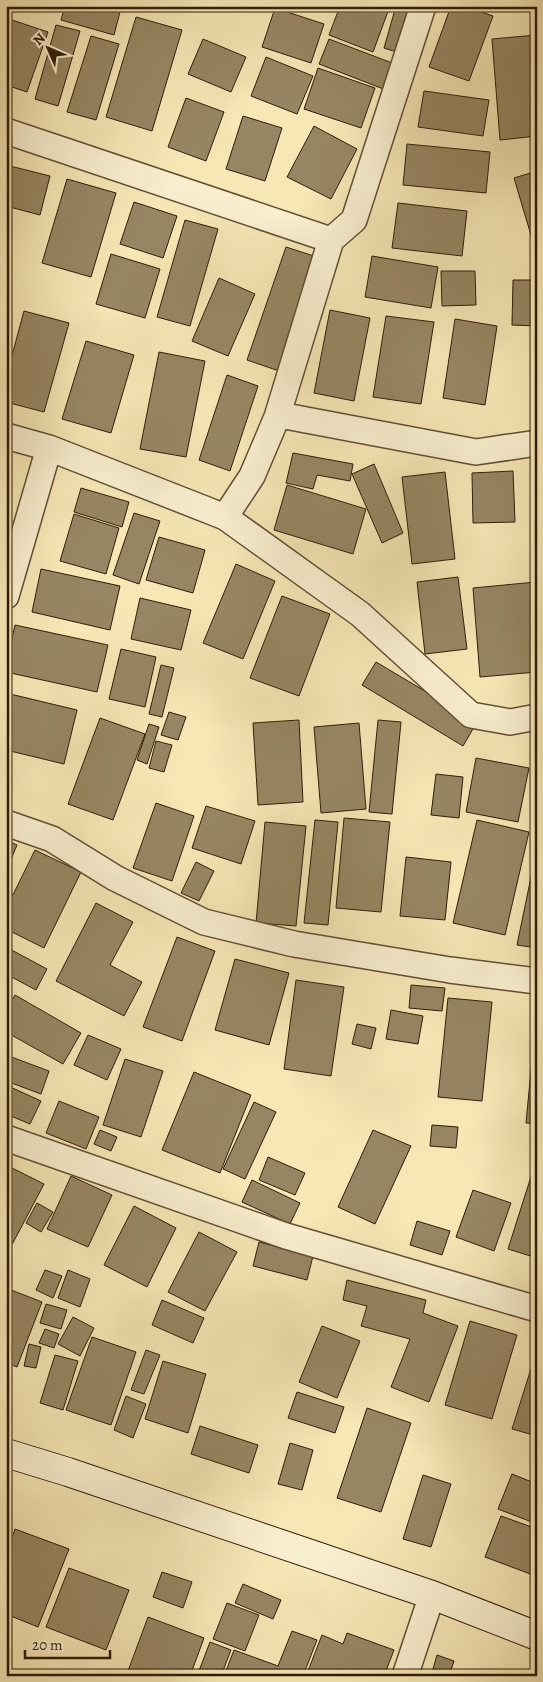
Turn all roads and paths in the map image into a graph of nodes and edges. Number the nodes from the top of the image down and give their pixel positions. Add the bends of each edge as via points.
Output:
1 (423, 6) edge
2 (6, 131) edge
3 (331, 240) junction
4 (277, 417) junction
5 (6, 436) edge
6 (537, 444) edge
7 (49, 448) junction
8 (225, 517) junction
9 (6, 596) edge
10 (537, 717) edge
11 (6, 823) edge
12 (537, 982) edge
13 (6, 1138) edge
14 (537, 1308) edge
15 (6, 1453) edge
16 (432, 1595) junction
17 (537, 1636) edge
18 (405, 1676) edge

1 - 3 street via 354,220
2 - 3 street
3 - 4 street
4 - 6 street via 476,452
4 - 8 street via 252,476
5 - 7 street
7 - 8 street
7 - 9 street
8 - 10 street via 360,614 471,715 510,722
11 - 12 street via 52,839 115,878 204,922 294,944
13 - 14 street via 286,1236
15 - 16 main road
16 - 17 main road
16 - 18 street

